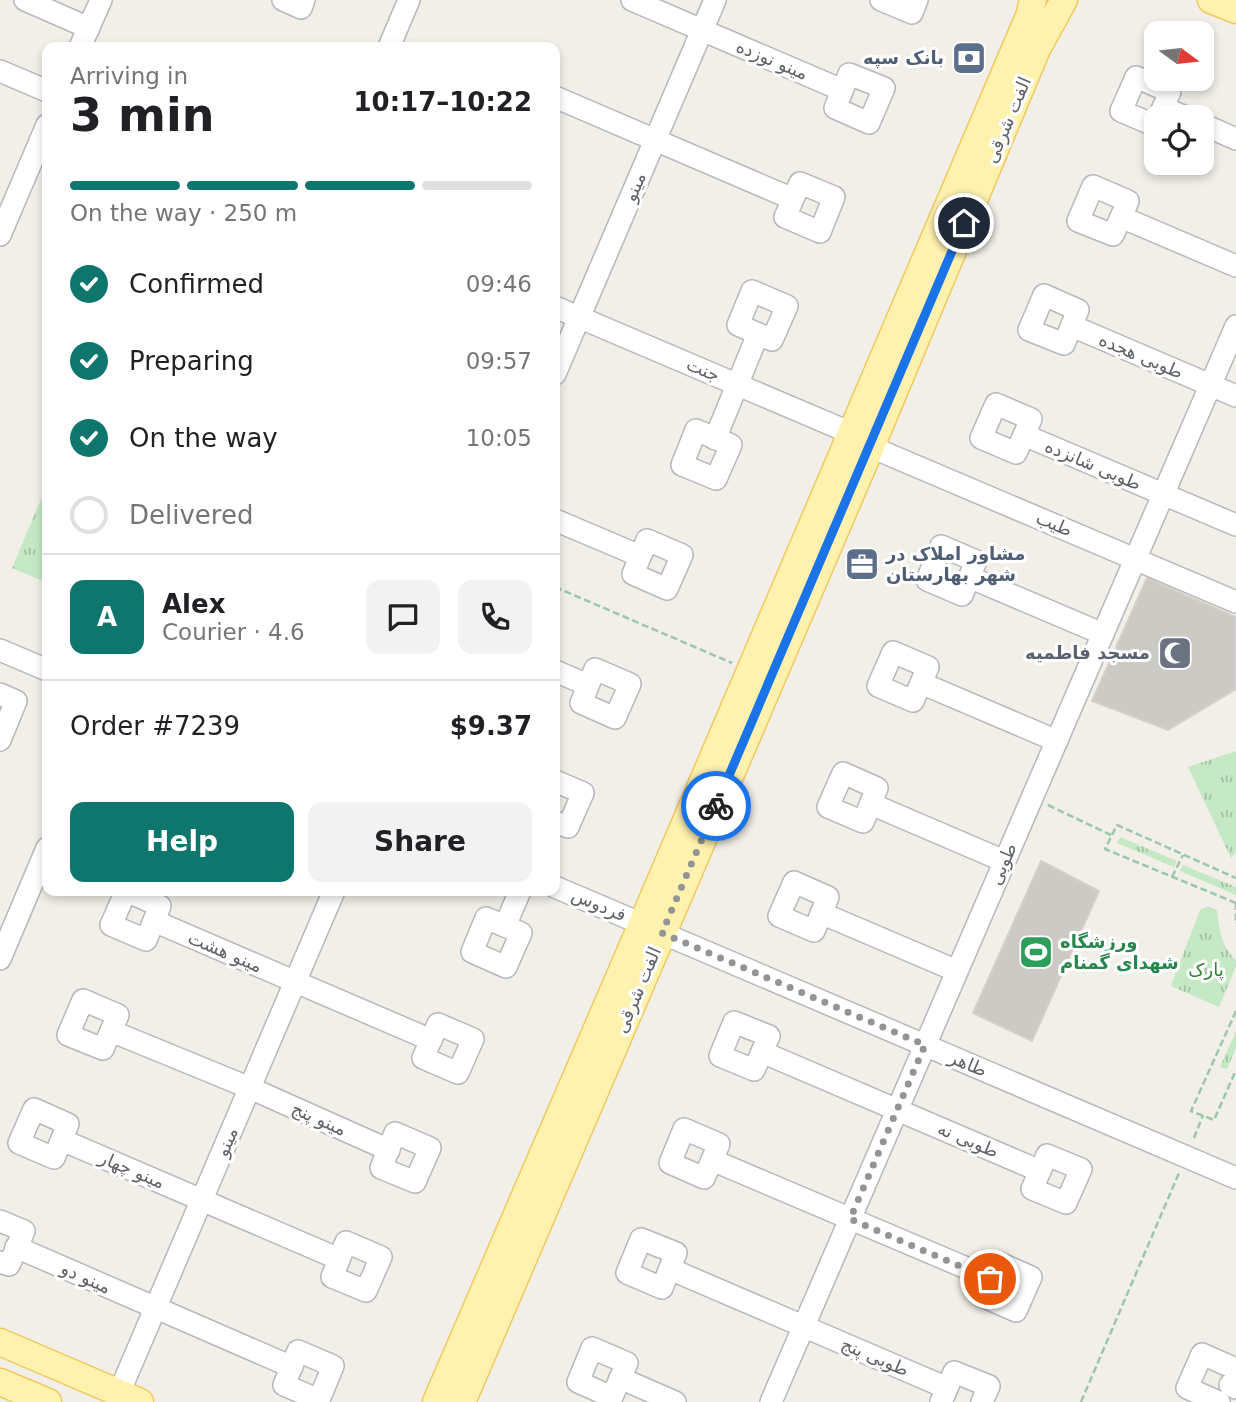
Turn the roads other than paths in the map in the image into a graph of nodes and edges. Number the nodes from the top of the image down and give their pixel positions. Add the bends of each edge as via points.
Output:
1 (25, 0) edge
2 (101, 0) edge
3 (283, 0) edge
4 (304, 0) edge
5 (409, 0) edge
6 (632, 0) edge
7 (715, 0) edge
8 (881, 0) edge
9 (918, 0) edge
10 (1033, 0) edge
11 (1064, 0) edge
12 (1211, 0) edge
13 (1236, 10) edge
14 (702, 30) junction
15 (85, 37) edge
16 (391, 42) edge
17 (0, 71) edge
18 (42, 89) edge
19 (842, 90) dead end
20 (560, 99) edge
21 (1214, 129) edge
22 (42, 137) edge
23 (1236, 139) edge
24 (655, 140) junction
25 (793, 199) dead end
26 (1121, 217) dead end
27 (0, 236) edge
28 (1236, 266) edge
29 (560, 309) edge
30 (579, 317) junction
31 (1072, 326) dead end
32 (1236, 326) edge
33 (758, 334) dead end
34 (560, 362) edge
35 (737, 385) junction
36 (1210, 385) junction
37 (1236, 396) edge
38 (1024, 435) dead end
39 (715, 439) dead end
40 (861, 440) junction
41 (1163, 494) junction
42 (560, 522) edge
43 (1236, 526) edge
44 (640, 556) dead end
45 (1136, 558) junction
46 (969, 577) dead end
47 (1236, 602) edge
48 (1103, 634) junction
49 (2, 655) edge
50 (42, 668) edge
51 (560, 673) edge
52 (921, 683) dead end
53 (588, 685) dead end
54 (0, 694) edge
55 (0, 740) edge
56 (1057, 741) junction
57 (560, 784) edge
58 (871, 804) dead end
59 (560, 824) edge
60 (42, 860) edge
61 (1004, 861) junction
62 (560, 889) edge
63 (332, 896) edge
64 (518, 896) edge
65 (821, 913) dead end
66 (154, 921) dead end
67 (505, 926) dead end
68 (652, 928) junction
69 (0, 958) edge
70 (957, 971) junction
71 (295, 982) junction
72 (111, 1031) dead end
73 (431, 1040) dead end
74 (925, 1045) junction
75 (762, 1052) dead end
76 (250, 1088) junction
77 (897, 1110) junction
78 (62, 1140) dead end
79 (389, 1150) dead end
80 (712, 1160) dead end
81 (1040, 1171) dead end
82 (1236, 1178) edge
83 (202, 1200) junction
84 (850, 1219) junction
85 (0, 1221) edge
86 (16, 1248) junction
87 (340, 1259) dead end
88 (0, 1262) edge
89 (670, 1269) dead end
90 (990, 1279) dead end
91 (155, 1309) junction
92 (803, 1326) junction
93 (0, 1342) edge
94 (34, 1357) junction
95 (292, 1367) dead end
96 (620, 1378) dead end
97 (10, 1386) edge
98 (944, 1395) edge
99 (129, 1398) edge
100 (48, 1402) edge
101 (436, 1402) edge
102 (463, 1402) edge
103 (675, 1402) edge
104 (771, 1402) edge
105 (982, 1402) edge

1 - 15 street
2 - 15 street
3 - 4 street via 301,8
5 - 16 street
6 - 14 street, مینو نوزده
7 - 14 street, مینو
8 - 9 street via 912,13
10 - 40 main road, الفت شرقی
11 - 40 main road, الفت شرقی via 1037,49
12 - 13 main road
14 - 19 street, مینو نوزده
14 - 24 street, مینو
17 - 18 street
20 - 24 street
21 - 23 street
22 - 27 street
24 - 25 street
24 - 30 street, مینو
26 - 28 street
29 - 30 street, جنت
30 - 34 street, مینو
30 - 35 street, جنت
31 - 36 street, طوبی هجده
32 - 36 street, طوبی
33 - 35 street
35 - 39 street
35 - 40 street, جنت
36 - 37 street, طوبی هجده
36 - 41 street, طوبی
38 - 41 street, طوبی شانزده
40 - 45 street, طیب
40 - 68 main road, الفت شرقی
40 - 68 main road, الفت شرقی via 749,671
41 - 43 street, طوبی شانزده
41 - 45 street, طوبی
42 - 44 street
45 - 47 street, طیب
45 - 48 street, طوبی
46 - 48 street
48 - 56 street, طوبی
49 - 50 street
51 - 53 street
52 - 56 street
54 - 55 street via 16,701
56 - 61 street, طوبی
57 - 59 street via 583,793 568,827
58 - 61 street
60 - 69 street
61 - 70 street, طوبی
62 - 68 street, فردوس
63 - 71 street, مینو
64 - 67 street
65 - 70 street
66 - 71 street, مینو هشت
68 - 74 street, طاهر
68 - 101 main road, الفت شرقی
68 - 102 main road, الفت شرقی
70 - 74 street, طوبی
71 - 73 street, مینو هشت
71 - 76 street, مینو
72 - 76 street, مینو پنج
74 - 77 street, طوبی
74 - 82 street, طاهر
75 - 77 street, طوبی نه
76 - 79 street, مینو پنج
76 - 83 street, مینو
77 - 81 street, طوبی نه
77 - 84 street, طوبی
78 - 83 street, مینو چهار
80 - 84 street
83 - 87 street, مینو چهار
83 - 91 street, مینو
84 - 90 street
84 - 92 street, طوبی
85 - 86 street via 24,1231
86 - 88 street via 9,1265
86 - 91 street, مینو دو
89 - 92 street, طوبی پنج
91 - 95 street, مینو دو
91 - 99 street, مینو
92 - 98 street, طوبی پنج
92 - 104 street, طوبی
93 - 94 main road
94 - 97 main road
94 - 99 main road
96 - 103 street
97 - 100 main road
98 - 105 street via 954,1372 989,1387

